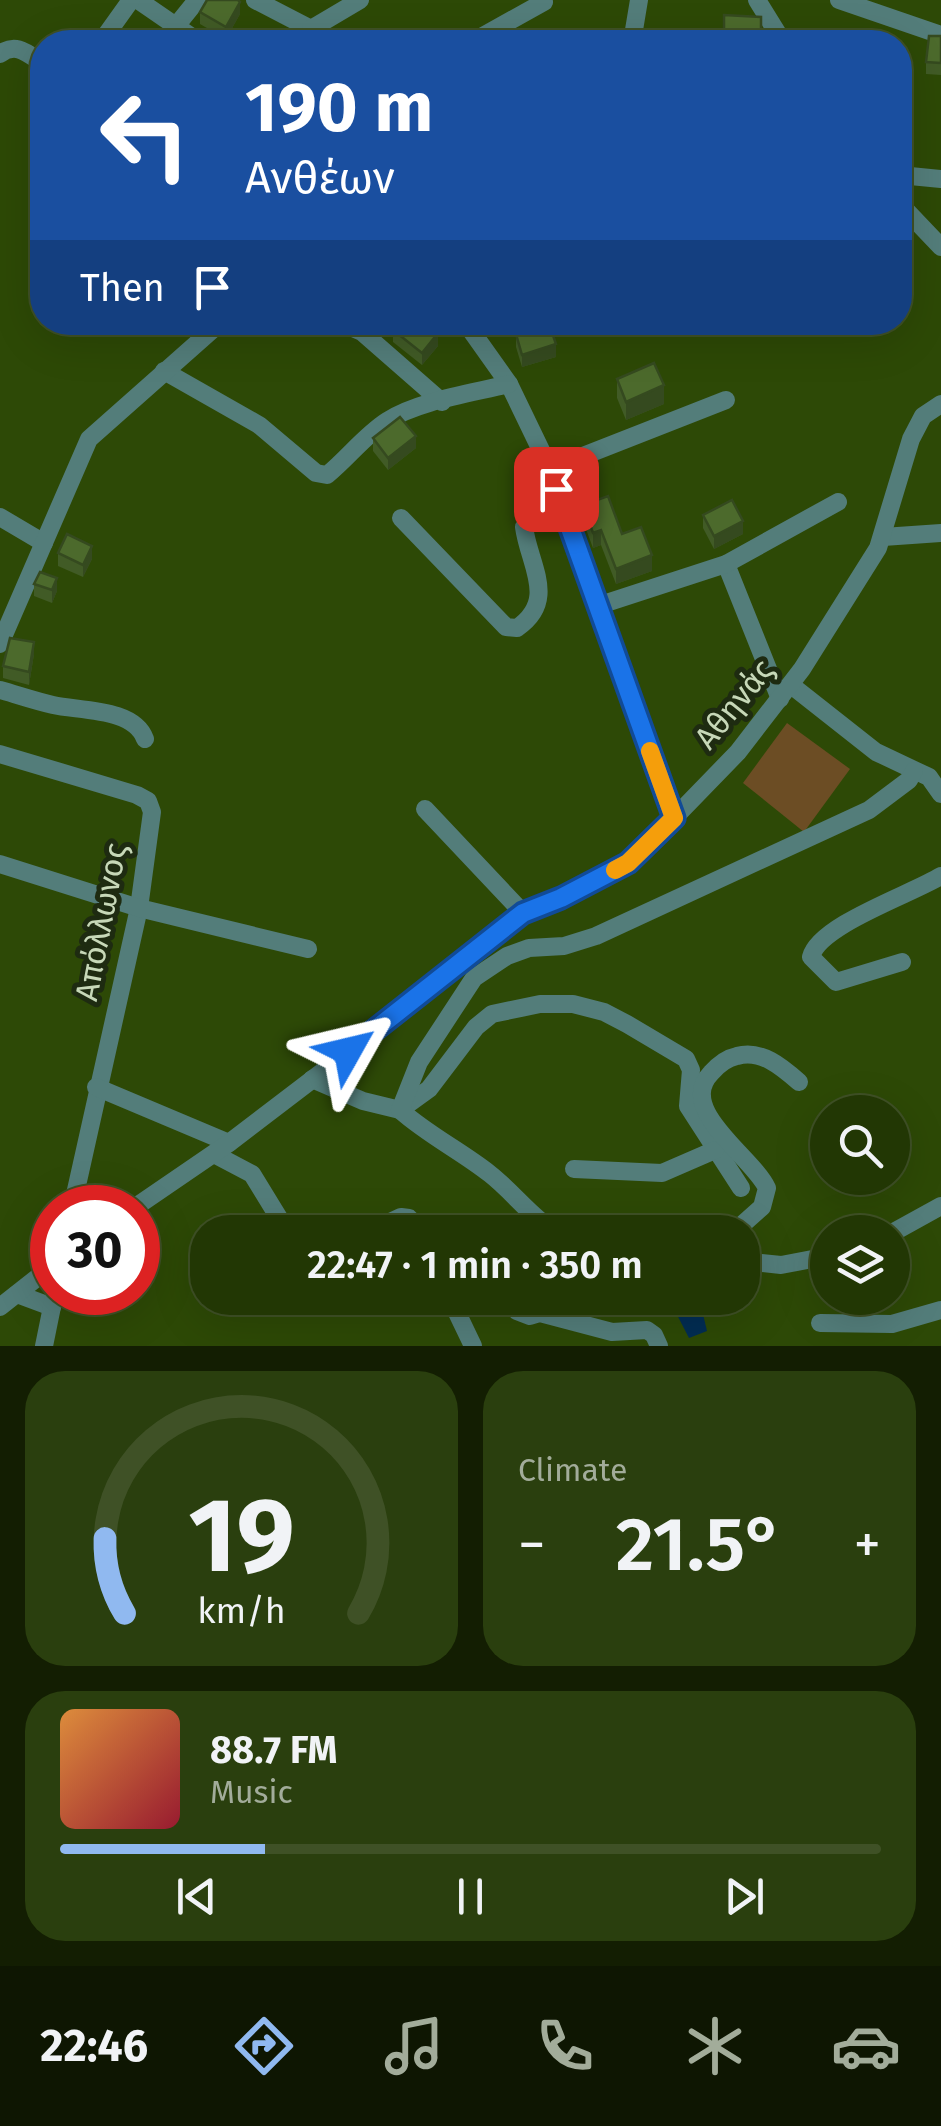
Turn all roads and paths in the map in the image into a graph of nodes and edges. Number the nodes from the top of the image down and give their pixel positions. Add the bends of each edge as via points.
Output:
1 (135, 0) edge
2 (198, 0) edge
3 (255, 0) edge
4 (360, 0) edge
5 (639, 0) edge
6 (756, 0) edge
7 (839, 0) edge
8 (544, 2) edge
9 (176, 26) junction
10 (110, 30) edge
11 (182, 30) edge
12 (308, 30) edge
13 (325, 30) edge
14 (494, 30) edge
15 (634, 30) edge
16 (776, 30) edge
17 (941, 35) edge
18 (0, 54) edge
19 (30, 55) edge
20 (912, 176) edge
21 (941, 179) edge
22 (912, 217) edge
23 (941, 247) edge
24 (206, 335) edge
25 (365, 335) edge
26 (474, 335) edge
27 (164, 371) junction
28 (510, 384) junction
29 (726, 400) dead end
30 (442, 402) junction
31 (941, 404) edge
32 (550, 469) junction
33 (838, 502) dead end
34 (563, 509) junction
35 (0, 517) edge
36 (402, 518) dead end
37 (941, 533) edge
38 (883, 537) junction
39 (44, 543) junction
40 (726, 564) junction
41 (597, 606) junction
42 (0, 644) edge
43 (0, 690) edge
44 (786, 692) junction
45 (145, 739) dead end
46 (0, 754) edge
47 (914, 770) junction
48 (941, 794) edge
49 (425, 809) dead end
50 (674, 818) junction
51 (0, 864) edge
52 (941, 876) edge
53 (139, 908) junction
54 (523, 913) junction
55 (308, 950) dead end
56 (902, 962) dead end
57 (312, 1079) junction
58 (799, 1082) dead end
59 (96, 1088) junction
60 (400, 1110) junction
61 (221, 1148) junction
62 (715, 1150) junction
63 (574, 1169) dead end
64 (77, 1185) edge
65 (741, 1188) dead end
66 (160, 1190) edge
67 (941, 1206) edge
68 (277, 1215) edge
69 (532, 1215) edge
70 (752, 1215) edge
71 (910, 1223) edge
72 (810, 1259) edge
73 (760, 1263) edge
74 (30, 1284) edge
75 (17, 1294) junction
76 (30, 1296) edge
77 (0, 1308) edge
78 (941, 1310) edge
79 (51, 1315) edge
80 (458, 1315) edge
81 (548, 1315) edge
82 (820, 1322) dead end
83 (44, 1346) edge
84 (473, 1346) edge
85 (659, 1346) edge

1 - 9 street
1 - 10 street
2 - 9 street
3 - 12 street
4 - 13 street
5 - 15 street
6 - 16 street
7 - 17 street
8 - 14 street
9 - 11 street
18 - 19 street via 18,48
20 - 21 street
22 - 23 street
24 - 27 street
25 - 30 street
26 - 28 street
27 - 30 street via 259,425 327,475 392,417
27 - 39 street via 90,439
28 - 30 street
28 - 32 street
29 - 32 street
31 - 38 street, Αθηνάς via 923,416 911,438
32 - 34 street
33 - 40 street
34 - 36 street via 534,517 524,528 539,596 535,613 517,628 506,627
34 - 41 street
35 - 39 street
37 - 38 street
38 - 44 street, Αθηνάς
39 - 42 street
40 - 41 street
40 - 44 street
41 - 50 street
43 - 45 street via 121,717
44 - 47 street
44 - 50 street, Αθηνάς
46 - 53 street, Απόλλωνος via 148,800
47 - 48 street
47 - 60 street via 870,810 596,936 528,948 494,964 474,978 418,1062
49 - 54 street
50 - 54 street, Αθηνάς via 628,863
51 - 53 street
52 - 56 street via 821,940 812,957 836,982
53 - 55 street
53 - 59 street, Απόλλωνος
54 - 57 street, Αθηνάς
57 - 60 street
57 - 61 street, Αθηνάς
58 - 70 street via 780,1066 747,1054 732,1057 705,1080 704,1110 767,1188
59 - 61 street
59 - 64 street, Απόλλωνος
60 - 62 street via 428,1089 492,1014 573,1004 628,1024 686,1059 688,1106
60 - 69 street via 492,1175
61 - 66 street, Αθηνάς
61 - 68 street via 252,1174
62 - 63 street via 662,1172
62 - 65 street
67 - 71 street
72 - 73 street
74 - 75 street
75 - 76 street
75 - 77 street
78 - 82 street via 892,1324
79 - 83 street
80 - 84 street
81 - 85 street via 612,1332 647,1330

